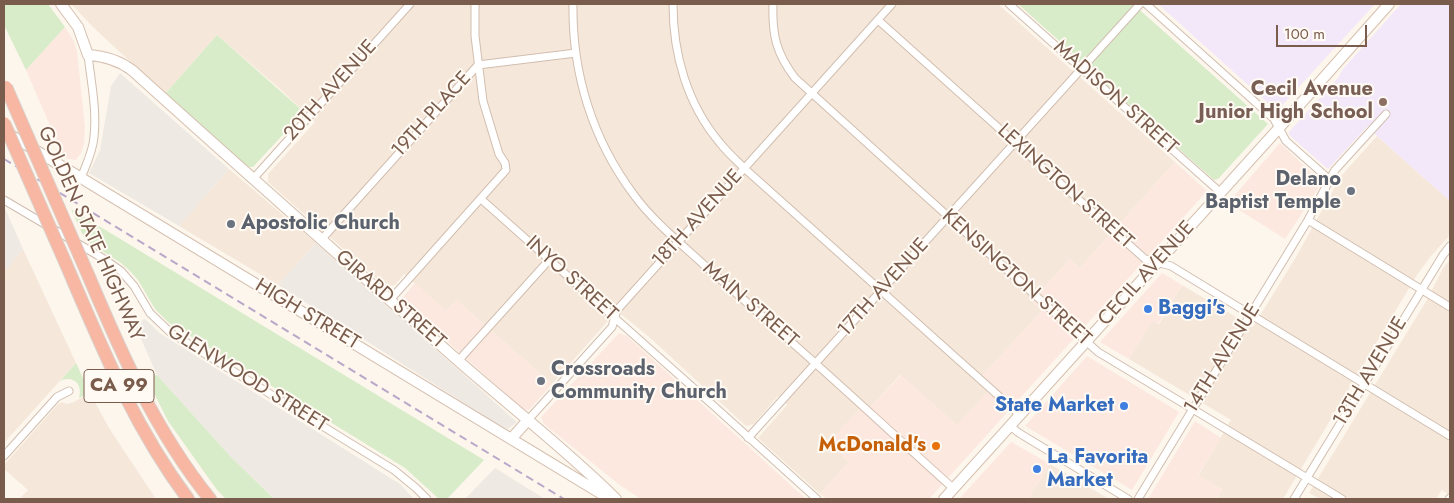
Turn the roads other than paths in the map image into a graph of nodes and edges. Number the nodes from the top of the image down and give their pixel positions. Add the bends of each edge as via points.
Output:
1 (61, 4) edge
2 (410, 4) edge
3 (475, 4) edge
4 (573, 4) edge
5 (673, 4) edge
6 (773, 4) edge
7 (892, 4) edge
8 (1009, 4) edge
9 (1140, 4) edge
10 (1146, 4) edge
11 (1389, 4) edge
12 (878, 20) junction
13 (576, 53) junction
14 (88, 55) junction
15 (478, 65) junction
16 (1081, 69) junction
17 (4, 83) edge
18 (811, 94) junction
19 (1386, 114) dead end
20 (4, 123) edge
21 (1279, 128) junction
22 (4, 131) edge
23 (1015, 142) junction
24 (744, 168) junction
25 (81, 178) junction
26 (253, 179) junction
27 (1330, 180) junction
28 (1220, 193) junction
29 (481, 199) junction
30 (4, 200) edge
31 (948, 216) junction
32 (1308, 220) junction
33 (321, 240) junction
34 (678, 242) junction
35 (1450, 246) edge
36 (550, 259) junction
37 (1158, 263) junction
38 (1421, 289) junction
39 (881, 290) junction
40 (390, 300) junction
41 (1450, 306) edge
42 (1250, 315) junction
43 (615, 318) junction
44 (1087, 341) junction
45 (458, 361) junction
46 (816, 363) junction
47 (1364, 384) junction
48 (69, 391) dead end
49 (1192, 409) junction
50 (1020, 415) junction
51 (528, 420) junction
52 (1010, 426) junction
53 (1450, 436) edge
54 (748, 438) junction
55 (511, 439) junction
56 (4, 456) edge
57 (1306, 478) junction
58 (954, 489) junction
59 (188, 499) edge
60 (210, 499) edge
61 (427, 499) edge
62 (610, 499) edge
63 (616, 499) edge
64 (817, 499) edge
65 (944, 499) edge
66 (1128, 499) edge
67 (1138, 499) edge
68 (1294, 499) edge
69 (1342, 499) edge

1 - 14 main road via 78,27
2 - 26 street, 20TH AVENUE
3 - 15 street
4 - 13 street, MAIN STREET
5 - 24 street via 678,60 688,91 720,144
6 - 18 street, KENSINGTON STREET via 772,23 784,62
7 - 12 street, 18TH AVENUE
8 - 16 street, MADISON STREET
9 - 16 street, 17TH AVENUE
10 - 21 street via 1274,119
11 - 21 main road, CECIL AVENUE
12 - 18 street, 18TH AVENUE
12 - 23 street, LEXINGTON STREET
13 - 15 street, 19TH PLACE
13 - 34 street, MAIN STREET via 589,112 617,171 634,196
14 - 25 street via 94,137
14 - 26 main road, GIRARD STREET via 108,58 133,71
15 - 29 street via 483,101 498,154 506,170
15 - 33 street, 19TH PLACE
16 - 23 street, 17TH AVENUE
16 - 28 street, MADISON STREET
17 - 60 highway, GOLDEN STATE HIGHWAY / CA 99, bridge via 146,403 182,463
18 - 24 street, 18TH AVENUE
18 - 31 street, KENSINGTON STREET
19 - 27 street via 1335,170
20 - 59 highway, GOLDEN STATE HIGHWAY / CA 99, bridge via 130,408
21 - 27 street via 1286,140
21 - 28 main road, CECIL AVENUE
22 - 25 main road, HIGH STREET
23 - 31 street, 17TH AVENUE
23 - 37 street, LEXINGTON STREET via 1145,259
24 - 34 street, 18TH AVENUE
24 - 39 street
25 - 55 main road, HIGH STREET
26 - 33 main road, GIRARD STREET
27 - 32 street, 14TH AVENUE
28 - 37 main road, CECIL AVENUE
29 - 36 street, INYO STREET
29 - 40 street
30 - 61 street, GLENWOOD STREET via 121,271 150,313 171,333 394,470
31 - 39 street, 17TH AVENUE
31 - 44 street, KENSINGTON STREET
32 - 38 street
32 - 42 street, 14TH AVENUE
33 - 40 main road, GIRARD STREET
34 - 43 street, 18TH AVENUE via 617,310
34 - 46 street, MAIN STREET
35 - 38 street, 13TH AVENUE
36 - 43 street, INYO STREET
36 - 45 street
37 - 42 street, LEXINGTON STREET via 1171,266
37 - 44 main road, CECIL AVENUE
38 - 41 street
38 - 47 street, 13TH AVENUE
39 - 46 street, 17TH AVENUE
39 - 50 street
40 - 45 main road, GIRARD STREET
42 - 47 street, LEXINGTON STREET
42 - 49 street, 14TH AVENUE
43 - 51 street, 18TH AVENUE via 612,327
43 - 54 street, INYO STREET
44 - 49 street, KENSINGTON STREET via 1098,352
44 - 50 main road, CECIL AVENUE
45 - 51 main road, GIRARD STREET
46 - 54 street, 17TH AVENUE
46 - 58 street, MAIN STREET
47 - 53 street, LEXINGTON STREET
47 - 57 street, 13TH AVENUE
48 - 56 street via 57,397
49 - 57 street, KENSINGTON STREET
49 - 67 street, 14TH AVENUE
50 - 52 main road, CECIL AVENUE
51 - 55 main road, 18TH AVENUE
51 - 63 main road, GIRARD STREET
52 - 58 main road, CECIL AVENUE
52 - 66 street
54 - 64 street, INYO STREET
55 - 62 main road, HIGH STREET
57 - 68 street, 13TH AVENUE
57 - 69 street, KENSINGTON STREET
58 - 65 main road, CECIL AVENUE

